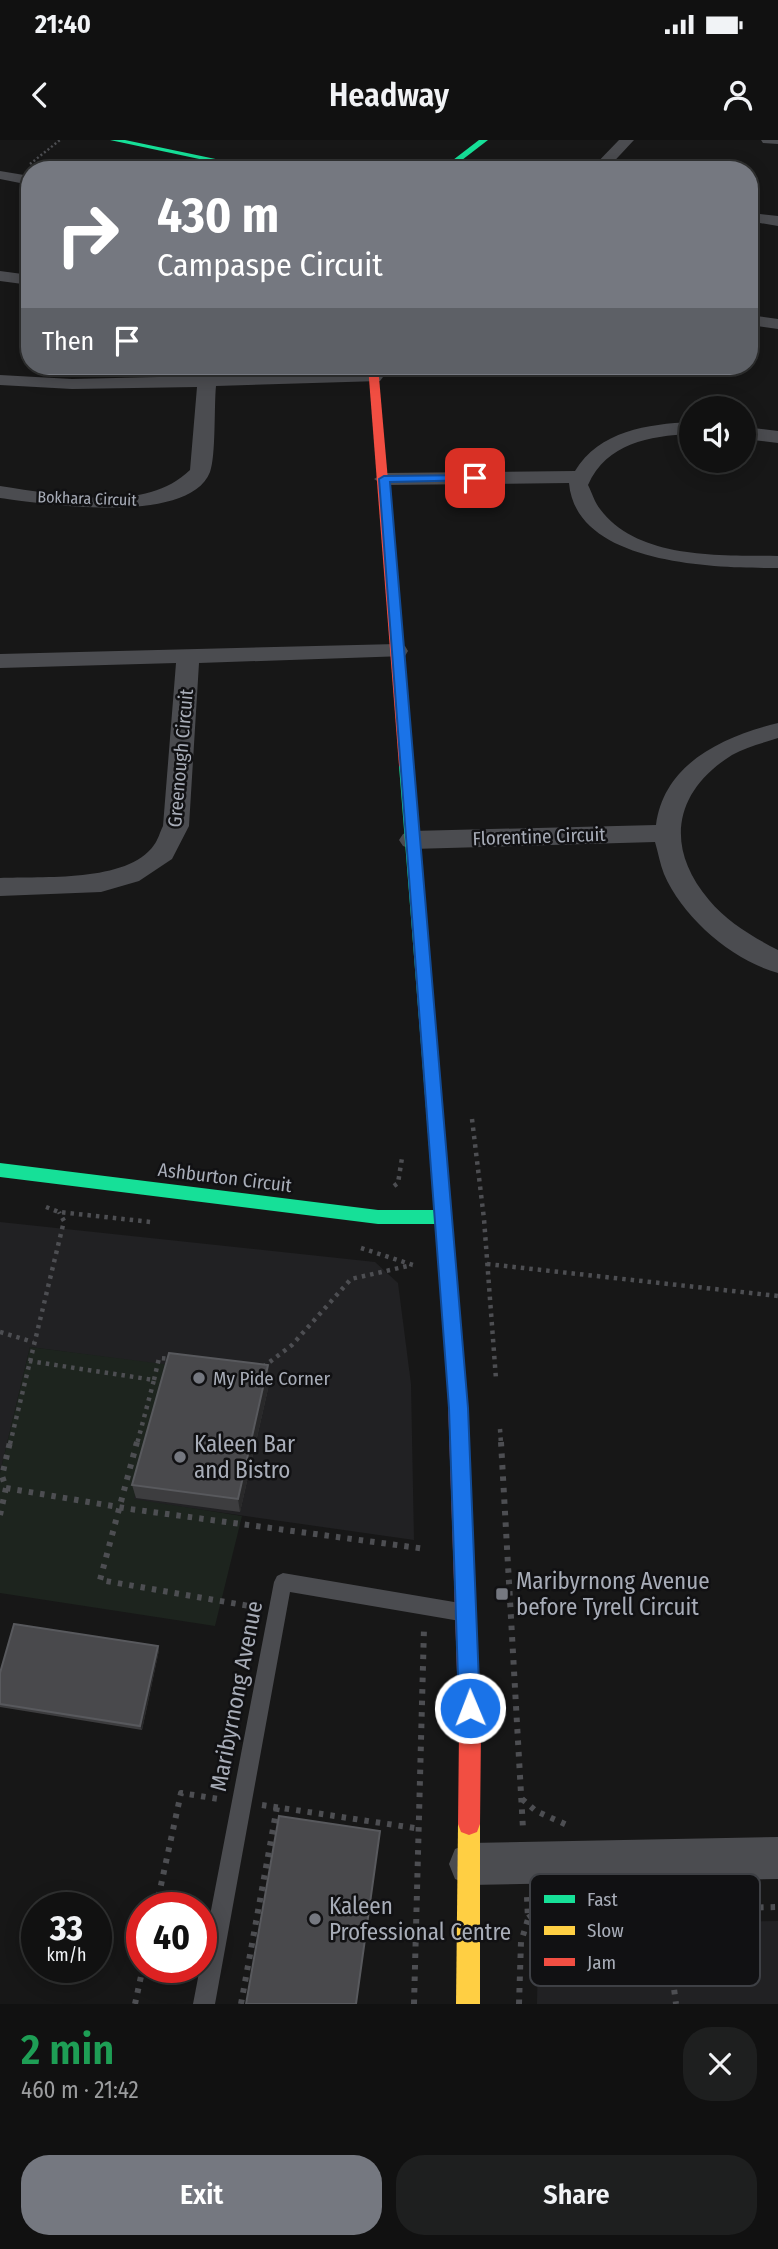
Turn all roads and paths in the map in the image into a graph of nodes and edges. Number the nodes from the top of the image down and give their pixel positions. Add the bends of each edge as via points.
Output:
1 (114, 140) edge
2 (484, 140) edge
3 (627, 140) edge
4 (768, 140) edge
5 (778, 141) edge
6 (219, 161) edge
7 (456, 161) edge
8 (606, 161) edge
9 (0, 175) edge
10 (21, 179) edge
11 (760, 219) dead end
12 (778, 221) edge
13 (0, 276) edge
14 (21, 279) edge
15 (758, 321) edge
16 (778, 324) edge
17 (318, 375) edge
18 (374, 375) edge
19 (0, 380) edge
20 (207, 381) junction
21 (679, 430) edge
22 (756, 434) edge
23 (778, 437) edge
24 (580, 477) junction
25 (384, 479) junction
26 (0, 492) edge
27 (778, 562) edge
28 (397, 651) junction
29 (188, 656) junction
30 (0, 661) edge
31 (778, 730) edge
32 (666, 833) junction
33 (412, 840) junction
34 (0, 887) edge
35 (778, 963) edge
36 (403, 1155) dead end
37 (0, 1170) edge
38 (389, 1191) dead end
39 (59, 1212) dead end
40 (444, 1217) junction
41 (448, 1260) junction
42 (413, 1265) dead end
43 (778, 1296) edge
44 (0, 1332) edge
45 (33, 1342) junction
46 (29, 1361) junction
47 (185, 1361) edge
48 (249, 1367) edge
49 (154, 1380) junction
50 (1, 1476) edge
51 (6, 1488) junction
52 (121, 1507) junction
53 (464, 1511) junction
54 (505, 1511) dead end
55 (0, 1515) edge
56 (426, 1537) dead end
57 (426, 1550) junction
58 (424, 1606) junction
59 (277, 1611) junction
60 (468, 1613) junction
61 (277, 1807) dead end
62 (778, 1857) edge
63 (470, 1864) junction
64 (760, 1907) edge
65 (778, 1907) edge
66 (530, 1917) edge
67 (527, 1919) dead end
68 (140, 1983) edge
69 (674, 1986) edge
70 (135, 2004) edge
71 (204, 2004) edge
72 (241, 2004) edge
73 (414, 2004) edge
74 (468, 2004) edge
75 (676, 2004) edge

1 - 6 street
2 - 7 street
3 - 8 street
4 - 5 street
9 - 10 street
11 - 12 street
13 - 14 street
15 - 16 street
17 - 20 street
18 - 25 street
19 - 20 street via 72,384
20 - 26 street, Bokhara Circuit via 200,472 177,492 146,500 107,501
21 - 24 street via 652,432 614,444 596,455
22 - 23 street
24 - 25 street
24 - 27 street via 578,485 588,510 627,540 690,559
25 - 28 street
28 - 29 street
28 - 33 street
29 - 30 street
29 - 34 street, Greenough Circuit via 176,825 163,853 130,875 101,883
31 - 32 street via 726,747 698,766 674,797
32 - 33 street, Florentine Circuit
32 - 35 street via 678,878 700,908 731,936
33 - 40 street
36 - 38 path via 398,1183
37 - 40 street, Ashburton Circuit via 378,1217
39 - 45 path via 64,1221
40 - 41 street
41 - 43 path
41 - 53 street
42 - 48 path via 351,1279 292,1345 262,1368
44 - 45 path
45 - 46 path
46 - 49 path
46 - 50 path
47 - 49 path via 159,1358
49 - 52 path
50 - 51 path
51 - 52 path
51 - 55 path
52 - 57 path
52 - 59 path via 100,1580
53 - 54 path
53 - 60 street
56 - 57 path
57 - 58 path
58 - 59 lane, Maribyrnong Avenue via 283,1582
58 - 60 lane, Maribyrnong Avenue
58 - 73 path
59 - 71 lane, Maribyrnong Avenue
60 - 63 street
61 - 72 path
62 - 63 street
63 - 74 street
64 - 65 path
66 - 67 path
68 - 70 path
69 - 75 path

